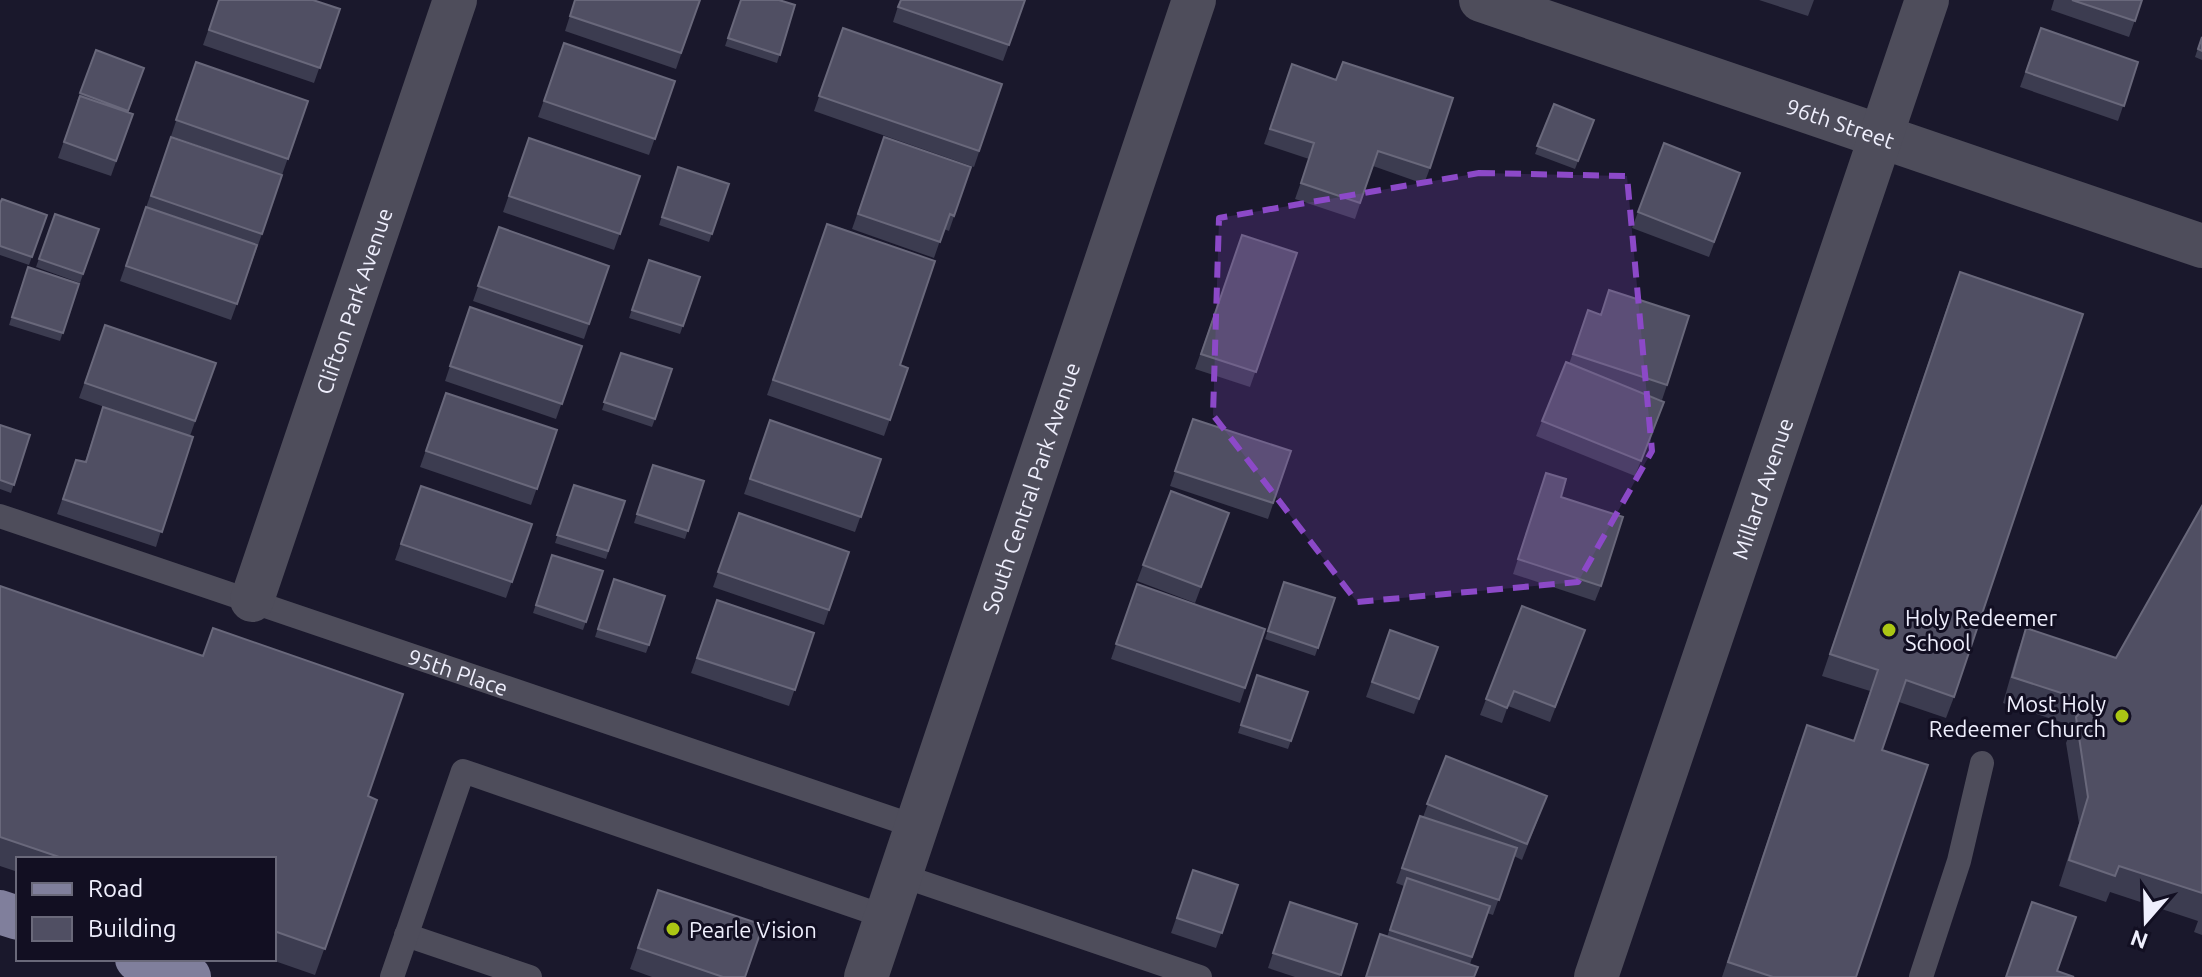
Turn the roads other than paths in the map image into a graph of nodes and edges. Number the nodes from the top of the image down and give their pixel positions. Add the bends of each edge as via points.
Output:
1 (455, 0) edge
2 (1194, 0) edge
3 (1481, 0) edge
4 (1927, 0) edge
5 (1560, 13) edge
6 (1881, 137) junction
7 (2202, 246) edge
8 (0, 516) edge
9 (252, 600) junction
10 (1982, 763) dead end
11 (917, 827) junction
12 (900, 875) junction
13 (886, 917) junction
14 (406, 935) junction
15 (143, 961) edge
16 (189, 977) edge
17 (392, 977) edge
18 (530, 977) edge
19 (866, 977) edge
20 (1200, 977) edge
21 (1596, 977) edge
22 (1921, 977) edge

1 - 9 street, Clifton Park Avenue
2 - 11 street, South Central Park Avenue
3 - 5 street, 96th Street
4 - 6 street, Millard Avenue
5 - 6 street, 96th Street
6 - 7 street, 96th Street
6 - 21 street, Millard Avenue
8 - 9 lane, 95th Place
9 - 11 lane, 95th Place
10 - 22 lane via 1959,861
11 - 12 street, South Central Park Avenue
12 - 13 street, South Central Park Avenue
12 - 20 lane
13 - 14 lane via 463,771
13 - 19 street, South Central Park Avenue
14 - 17 lane
14 - 18 lane
15 - 16 main road

